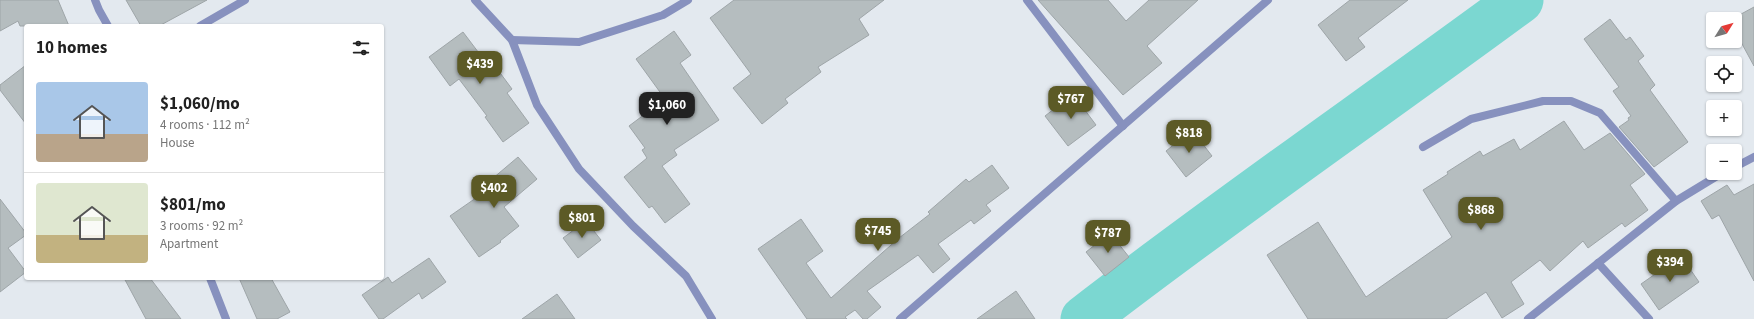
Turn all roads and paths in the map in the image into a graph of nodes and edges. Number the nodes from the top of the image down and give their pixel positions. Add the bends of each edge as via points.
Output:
1 (95, 0) edge
2 (245, 0) edge
3 (475, 0) edge
4 (688, 0) edge
5 (1027, 0) edge
6 (1268, 0) edge
7 (107, 24) edge
8 (203, 24) edge
9 (512, 40) junction
10 (1123, 126) junction
11 (1423, 147) dead end
12 (1754, 157) edge
13 (1742, 163) edge
14 (1710, 180) edge
15 (1676, 201) junction
16 (1598, 263) junction
17 (211, 280) edge
18 (226, 319) edge
19 (712, 319) edge
20 (900, 319) edge
21 (1528, 319) edge
22 (1649, 319) edge

1 - 7 street
2 - 8 street
3 - 9 street
4 - 9 street via 663,15 579,42
5 - 10 street
6 - 10 street
9 - 19 street via 537,105 579,169 633,226 686,276
10 - 20 street
11 - 15 street via 1471,119 1543,101 1571,102 1600,112
12 - 13 street
14 - 15 street
15 - 16 street
16 - 21 street
16 - 22 street
17 - 18 street

